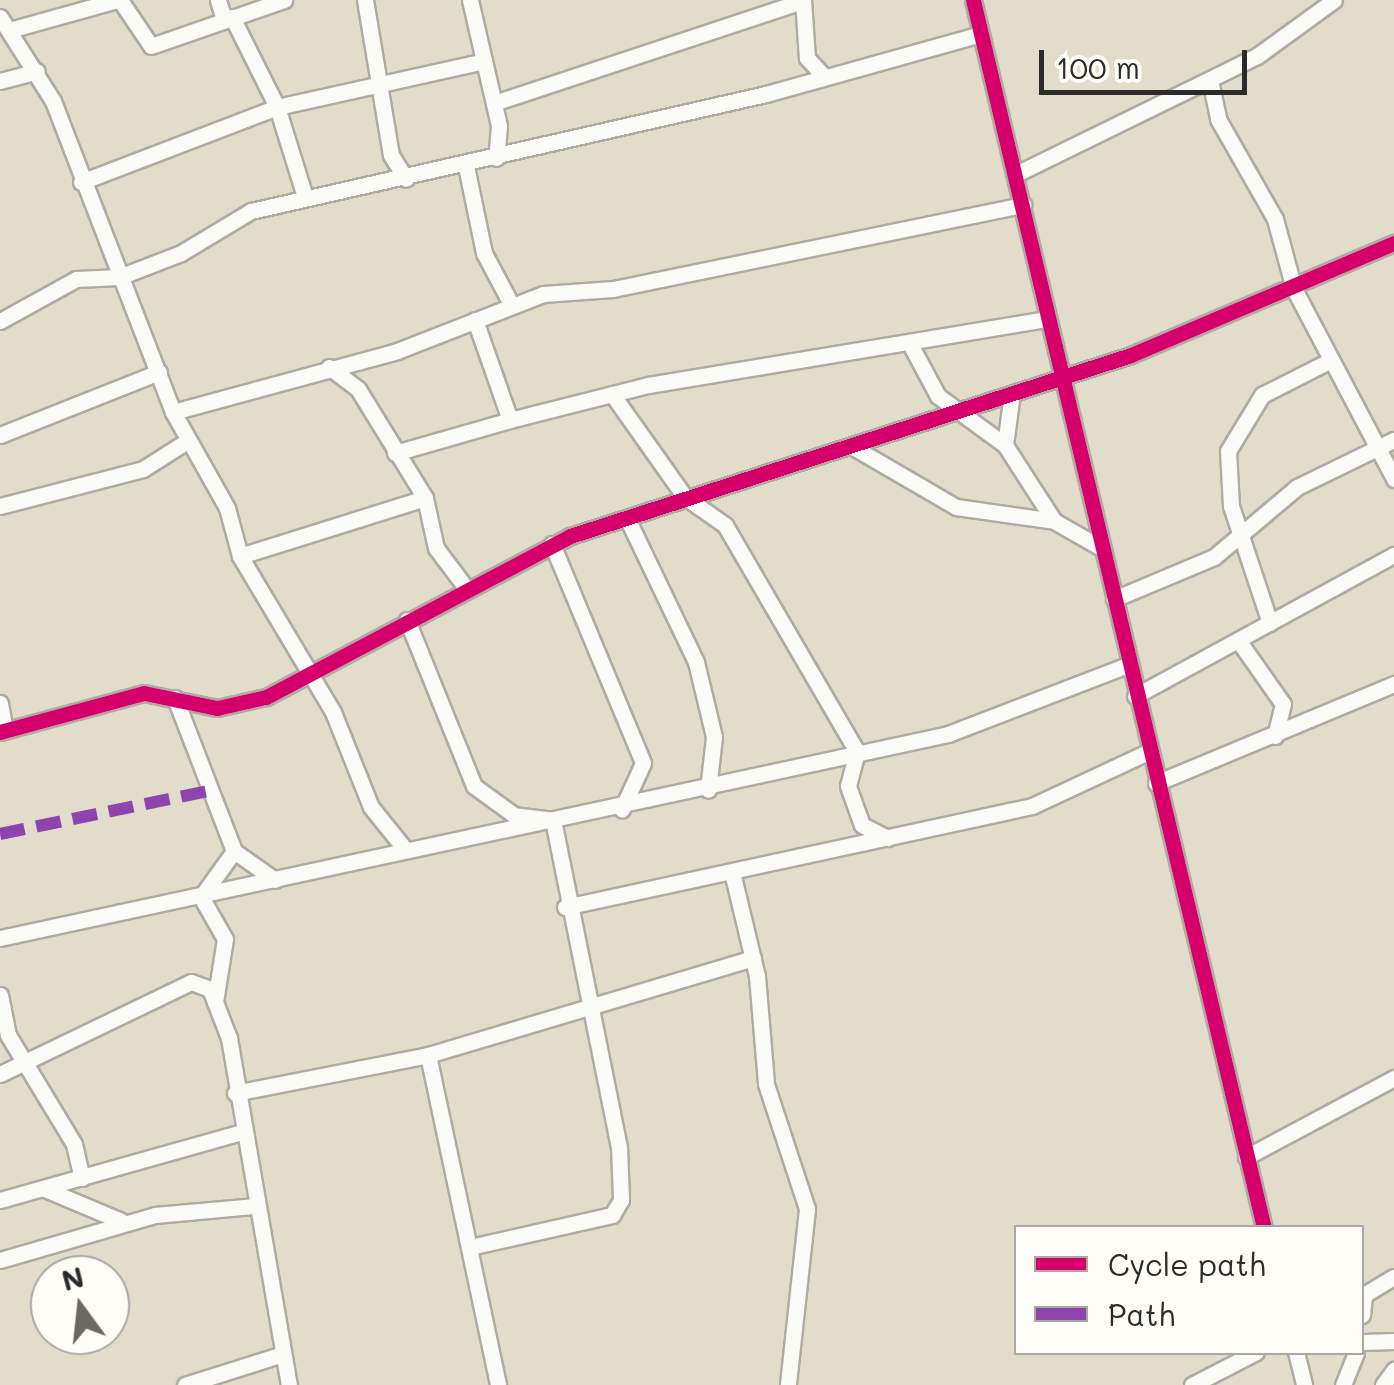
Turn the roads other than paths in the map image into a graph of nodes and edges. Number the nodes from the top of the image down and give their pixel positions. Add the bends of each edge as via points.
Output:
1 (119, 0) edge
2 (218, 0) edge
3 (284, 0) edge
4 (365, 0) edge
5 (470, 0) edge
6 (803, 0) edge
7 (973, 0) edge
8 (1334, 0) edge
9 (788, 12) junction
10 (0, 17) edge
11 (228, 18) junction
12 (805, 23) junction
13 (13, 29) junction
14 (981, 34) junction
15 (484, 61) junction
16 (37, 71) junction
17 (824, 76) junction
18 (0, 80) edge
19 (1210, 80) junction
20 (378, 84) junction
21 (494, 103) junction
22 (277, 107) junction
23 (496, 158) junction
24 (466, 166) junction
25 (1016, 174) junction
26 (406, 178) junction
27 (81, 182) junction
28 (305, 197) junction
29 (1022, 205) junction
30 (1394, 243) edge
31 (119, 277) junction
32 (1294, 288) junction
33 (512, 304) junction
34 (1046, 319) junction
35 (475, 320) junction
36 (0, 321) edge
37 (910, 344) junction
38 (1329, 361) junction
39 (328, 367) junction
40 (159, 372) junction
41 (1057, 374) junction
42 (1012, 393) junction
43 (612, 394) junction
44 (954, 410) junction
45 (173, 412) junction
46 (510, 420) junction
47 (0, 435) edge
48 (1394, 440) edge
49 (187, 441) junction
50 (1005, 445) junction
51 (849, 446) junction
52 (1377, 449) junction
53 (395, 453) junction
54 (156, 463) junction
55 (202, 463) junction
56 (1394, 479) edge
57 (425, 498) junction
58 (685, 498) junction
59 (0, 506) edge
60 (627, 518) junction
61 (1054, 521) junction
62 (1240, 530) junction
63 (552, 544) junction
64 (1103, 549) junction
65 (1394, 555) edge
66 (240, 556) junction
67 (466, 588) junction
68 (1114, 599) junction
69 (406, 620) junction
70 (1270, 623) junction
71 (1238, 640) junction
72 (1128, 665) junction
73 (309, 677) junction
74 (1394, 684) edge
75 (1135, 696) junction
76 (175, 698) junction
77 (0, 703) edge
78 (2, 731) edge
79 (1275, 736) junction
80 (857, 752) junction
81 (1148, 752) junction
82 (1156, 783) junction
83 (708, 790) junction
84 (622, 809) junction
85 (553, 820) junction
86 (888, 838) junction
87 (392, 847) junction
88 (234, 851) junction
89 (732, 872) junction
90 (276, 880) junction
91 (201, 897) junction
92 (565, 907) junction
93 (0, 938) edge
94 (753, 958) junction
95 (0, 996) edge
96 (216, 1002) junction
97 (592, 1005) junction
98 (428, 1056) junction
99 (25, 1063) junction
100 (0, 1074) edge
101 (1394, 1078) edge
102 (235, 1093) junction
103 (239, 1134) junction
104 (1246, 1157) junction
105 (82, 1178) junction
106 (45, 1189) junction
107 (0, 1200) edge
108 (253, 1206) junction
109 (126, 1221) junction
110 (1263, 1225) edge
111 (470, 1247) junction
112 (0, 1260) edge
113 (1394, 1277) edge
114 (1364, 1294) edge
115 (1394, 1341) edge
116 (1364, 1342) edge
117 (282, 1354) junction
118 (1250, 1355) edge
119 (1297, 1355) edge
120 (1355, 1355) edge
121 (1394, 1370) edge
122 (185, 1385) edge
123 (289, 1385) edge
124 (498, 1385) edge
125 (788, 1385) edge
126 (1192, 1385) edge
127 (1304, 1385) edge
128 (1342, 1385) edge
129 (1384, 1385) edge

1 - 11 street via 151,46
1 - 13 street
2 - 11 street
3 - 11 street
4 - 20 street
5 - 15 street
6 - 9 street
6 - 12 street
7 - 14 street
8 - 19 street
9 - 12 street
9 - 21 street
10 - 13 street
11 - 22 street
12 - 17 street via 807,58
13 - 16 street
14 - 17 street
14 - 25 street
15 - 20 street
15 - 21 street
16 - 18 street
16 - 27 street
17 - 23 street
19 - 25 street
19 - 32 street via 1218,120 1274,220
20 - 22 street
20 - 26 street via 391,155
21 - 23 street
22 - 27 street
22 - 28 street
23 - 24 street
24 - 26 street
24 - 33 street via 484,253
25 - 29 street
26 - 28 street
27 - 31 street
28 - 31 street via 251,211
29 - 33 street
29 - 34 street
30 - 32 street
31 - 36 street via 76,279
31 - 40 street
32 - 38 street
32 - 41 street
33 - 35 street
34 - 37 street
34 - 41 street
35 - 39 street
35 - 46 street
37 - 43 street
37 - 44 street
38 - 52 street
38 - 62 street via 1262,395 1234,431 1227,491
39 - 45 street
39 - 53 street via 351,380
40 - 45 street
40 - 47 street
41 - 42 street
41 - 64 street
42 - 44 street
42 - 50 street
43 - 46 street
43 - 58 street
44 - 50 street
44 - 51 street
45 - 49 street
46 - 53 street
48 - 52 street
49 - 54 street
49 - 55 street
50 - 61 street
51 - 58 street
51 - 61 street via 878,453 956,507
52 - 56 street
52 - 62 street via 1319,474
53 - 57 street
54 - 55 street
54 - 59 street
55 - 66 street
57 - 66 street
57 - 67 street via 436,548
58 - 60 street
58 - 80 street via 724,525
60 - 63 street
60 - 83 street via 696,662 714,737
61 - 64 street
62 - 68 street via 1214,557
62 - 70 street
63 - 67 street
63 - 84 street via 643,763
64 - 68 street
65 - 70 street
66 - 73 street
67 - 69 street
68 - 72 street
69 - 73 street
69 - 85 street via 474,786 514,815
70 - 71 street
71 - 75 street
71 - 79 street via 1284,704
72 - 75 street
72 - 80 street via 948,734
73 - 76 street via 238,706
73 - 87 street
74 - 79 street
75 - 81 street
76 - 78 street via 132,694
76 - 88 street
77 - 78 street
79 - 82 street
80 - 83 street
80 - 86 street via 848,786 862,826
81 - 82 street
81 - 86 street via 1032,806
82 - 104 street
83 - 84 street
84 - 85 street
85 - 87 street
85 - 92 street
86 - 89 street
87 - 90 street
88 - 90 street
88 - 91 street
89 - 92 street
89 - 94 street
90 - 91 street
91 - 93 street
91 - 96 street via 225,939
92 - 97 street
94 - 97 street
94 - 125 street via 766,1084 807,1210
95 - 99 street
96 - 99 street via 204,984 191,982
96 - 102 street
97 - 98 street
97 - 111 street via 619,1147 617,1209
98 - 102 street
98 - 111 street
99 - 100 street
99 - 105 street via 74,1144
101 - 104 street
102 - 103 street
103 - 105 street
103 - 108 street
104 - 110 street
105 - 106 street
106 - 107 street
106 - 109 street
108 - 109 street
108 - 117 street
109 - 112 street
111 - 124 street
113 - 114 street
115 - 116 street
117 - 122 street
117 - 123 street
118 - 126 street
119 - 127 street
120 - 128 street
121 - 129 street

